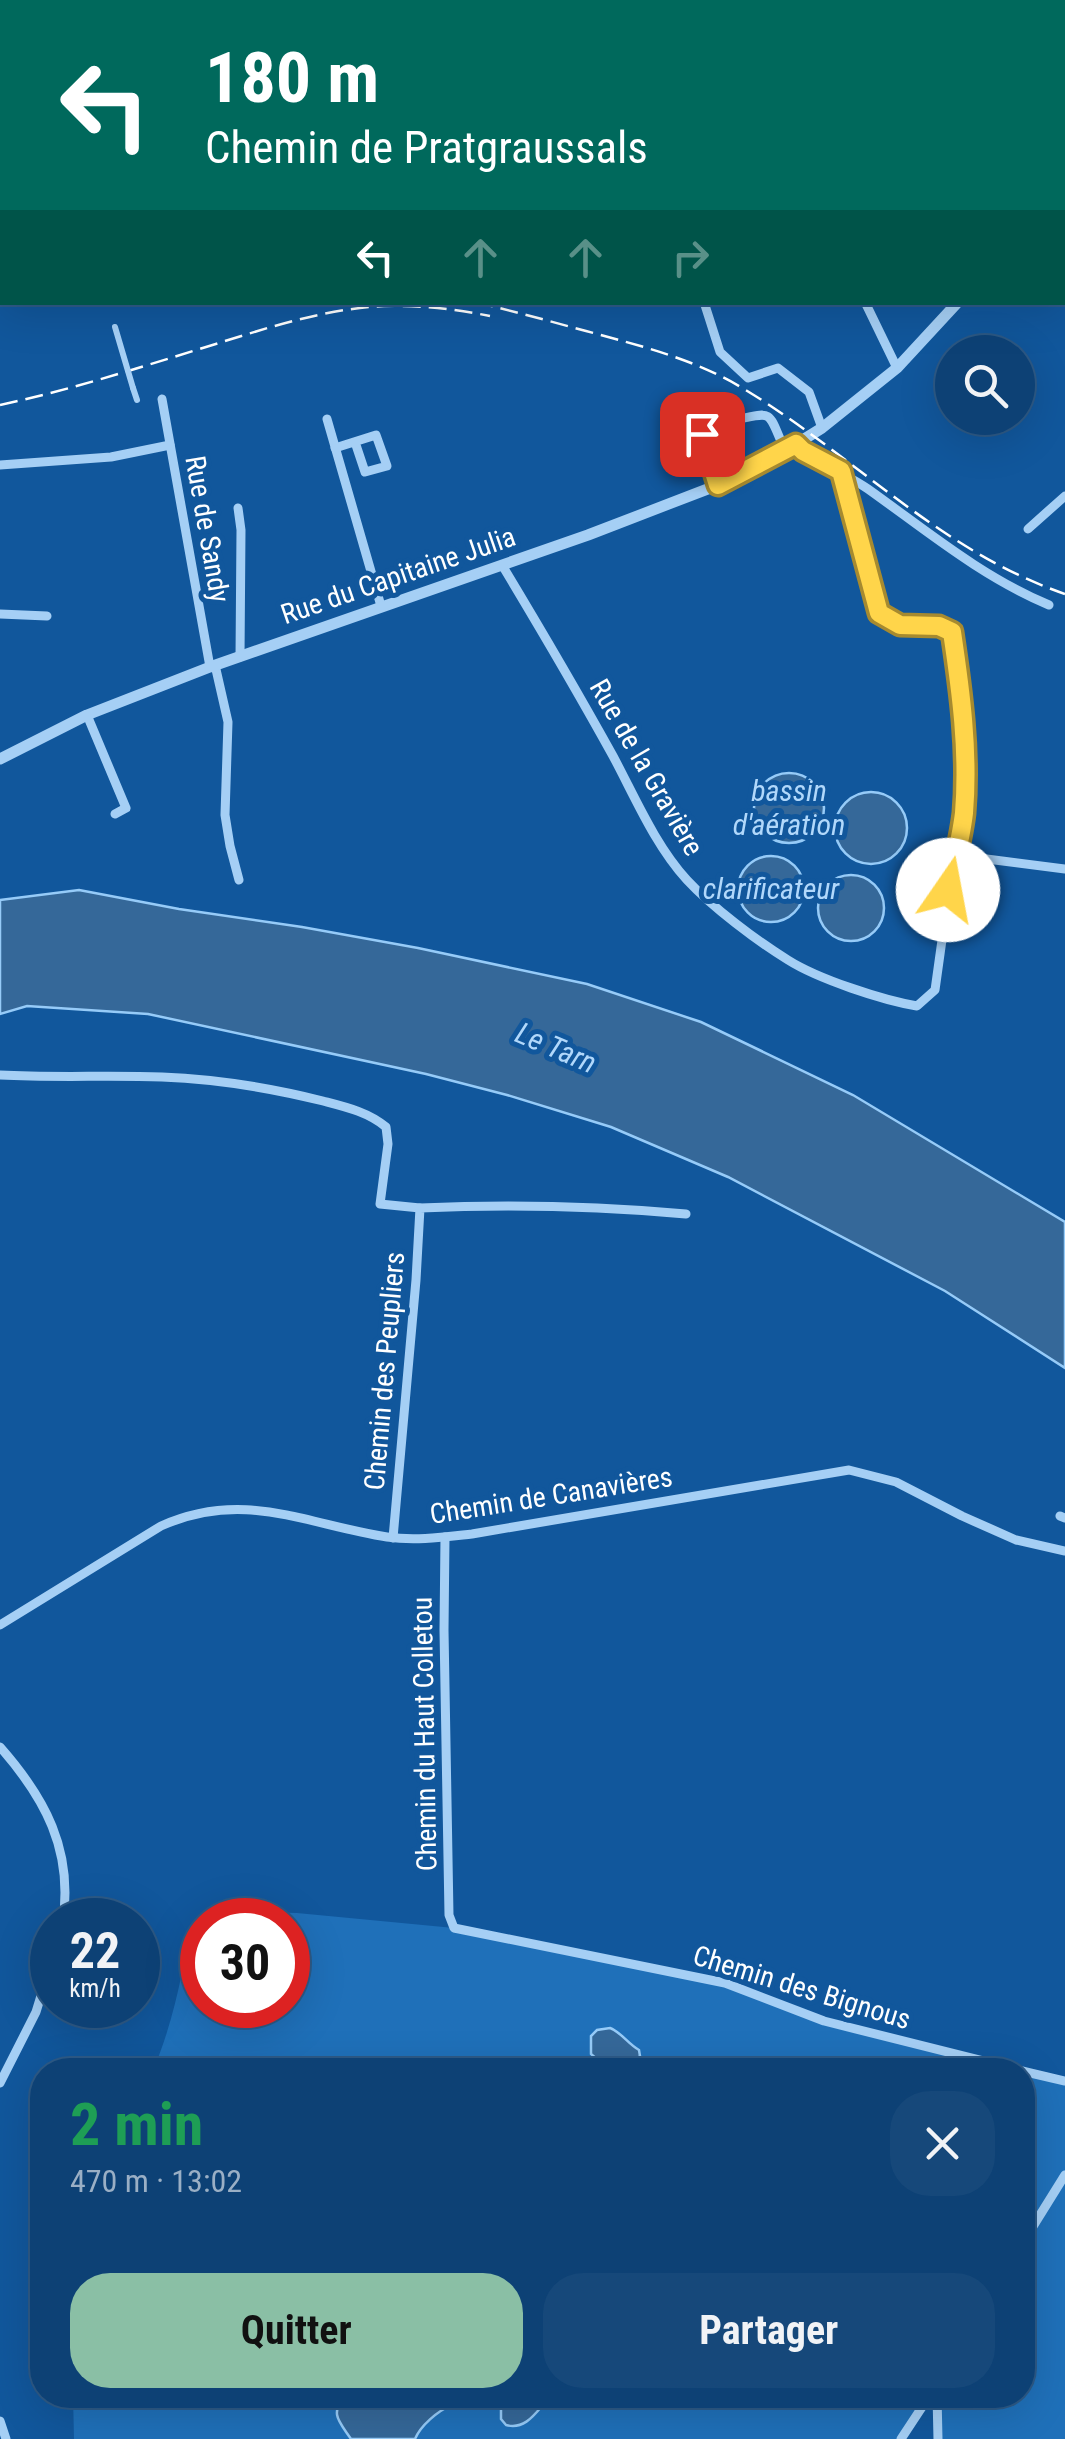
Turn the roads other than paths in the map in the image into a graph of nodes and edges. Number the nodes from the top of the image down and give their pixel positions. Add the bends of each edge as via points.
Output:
1 (705, 305) edge
2 (866, 305) edge
3 (955, 305) edge
4 (115, 327) dead end
5 (897, 368) junction
6 (162, 399) dead end
7 (137, 400) dead end
8 (712, 411) dead end
9 (326, 419) dead end
10 (728, 421) junction
11 (692, 432) dead end
12 (816, 432) junction
13 (355, 442) dead end
14 (170, 445) junction
15 (335, 448) junction
16 (791, 448) junction
17 (0, 465) edge
18 (841, 471) junction
19 (741, 474) junction
20 (718, 485) junction
21 (1065, 496) edge
22 (238, 508) dead end
23 (1028, 529) dead end
24 (502, 565) junction
25 (1049, 605) dead end
26 (381, 606) junction
27 (0, 614) edge
28 (47, 616) dead end
29 (240, 657) junction
30 (212, 666) junction
31 (86, 716) junction
32 (0, 759) edge
33 (114, 814) dead end
34 (958, 852) junction
35 (1065, 870) edge
36 (238, 880) dead end
37 (0, 1075) edge
38 (420, 1208) junction
39 (686, 1214) dead end
40 (445, 1537) junction
41 (393, 1538) junction
42 (1065, 1551) edge
43 (0, 1626) edge
44 (0, 1747) edge
45 (66, 1898) edge
46 (454, 1928) joint
47 (30, 2024) edge
48 (973, 2058) edge
49 (1035, 2074) edge
50 (1065, 2081) edge
51 (0, 2083) edge
52 (1065, 2175) edge
53 (1035, 2223) edge
54 (924, 2408) edge
55 (934, 2408) edge
56 (0, 2421) edge
57 (6, 2439) edge
58 (901, 2439) edge
59 (938, 2439) edge

1 - 12 street via 720,352 748,378 778,368 809,392
2 - 5 street
3 - 5 street, Rue du Capitaine Julia
4 - 7 street, bridge
5 - 12 street, Rue du Capitaine Julia
6 - 14 street, Rue de Sandy
8 - 10 street via 725,410
9 - 15 street
10 - 16 street via 766,414
10 - 19 street via 724,426
11 - 20 street via 702,434
12 - 16 street, Rue du Capitaine Julia
13 - 15 street
14 - 17 street via 111,458
14 - 30 street, Rue de Sandy
15 - 26 street
16 - 18 street
16 - 19 street, Rue du Capitaine Julia
18 - 25 street via 976,568
18 - 34 street via 879,613 900,625 952,632 964,712
19 - 20 street, Rue du Capitaine Julia
20 - 24 street, Rue du Capitaine Julia
21 - 23 street
22 - 29 street
24 - 26 street, Rue du Capitaine Julia
24 - 34 street, Rue de la Gravière via 685,877 788,961 917,1006 935,990
26 - 29 street, Rue du Capitaine Julia
27 - 28 street
29 - 30 street, Rue du Capitaine Julia
30 - 31 street, Rue du Capitaine Julia
30 - 36 street, Rue de Sandy via 228,722 226,815
31 - 32 street, Rue du Capitaine Julia
31 - 33 street via 126,808
34 - 35 street
37 - 38 street via 196,1080 299,1095 373,1116 386,1128 388,1144 380,1204
38 - 39 street
38 - 41 street, Chemin des Peupliers
40 - 41 street, Chemin de Canavières
40 - 42 street, Chemin de Canavières via 849,1470 896,1482 1016,1540
40 - 46 street, Chemin du Haut Colletou
41 - 43 street, Chemin de Canavières via 256,1509 198,1512 144,1535
44 - 45 street via 42,1801 62,1854
46 - 48 street, Chemin des Bignous via 725,1984 824,2021
47 - 51 street
49 - 50 street, Chemin des Bignous
52 - 53 street
54 - 58 street
55 - 59 street
56 - 57 street

